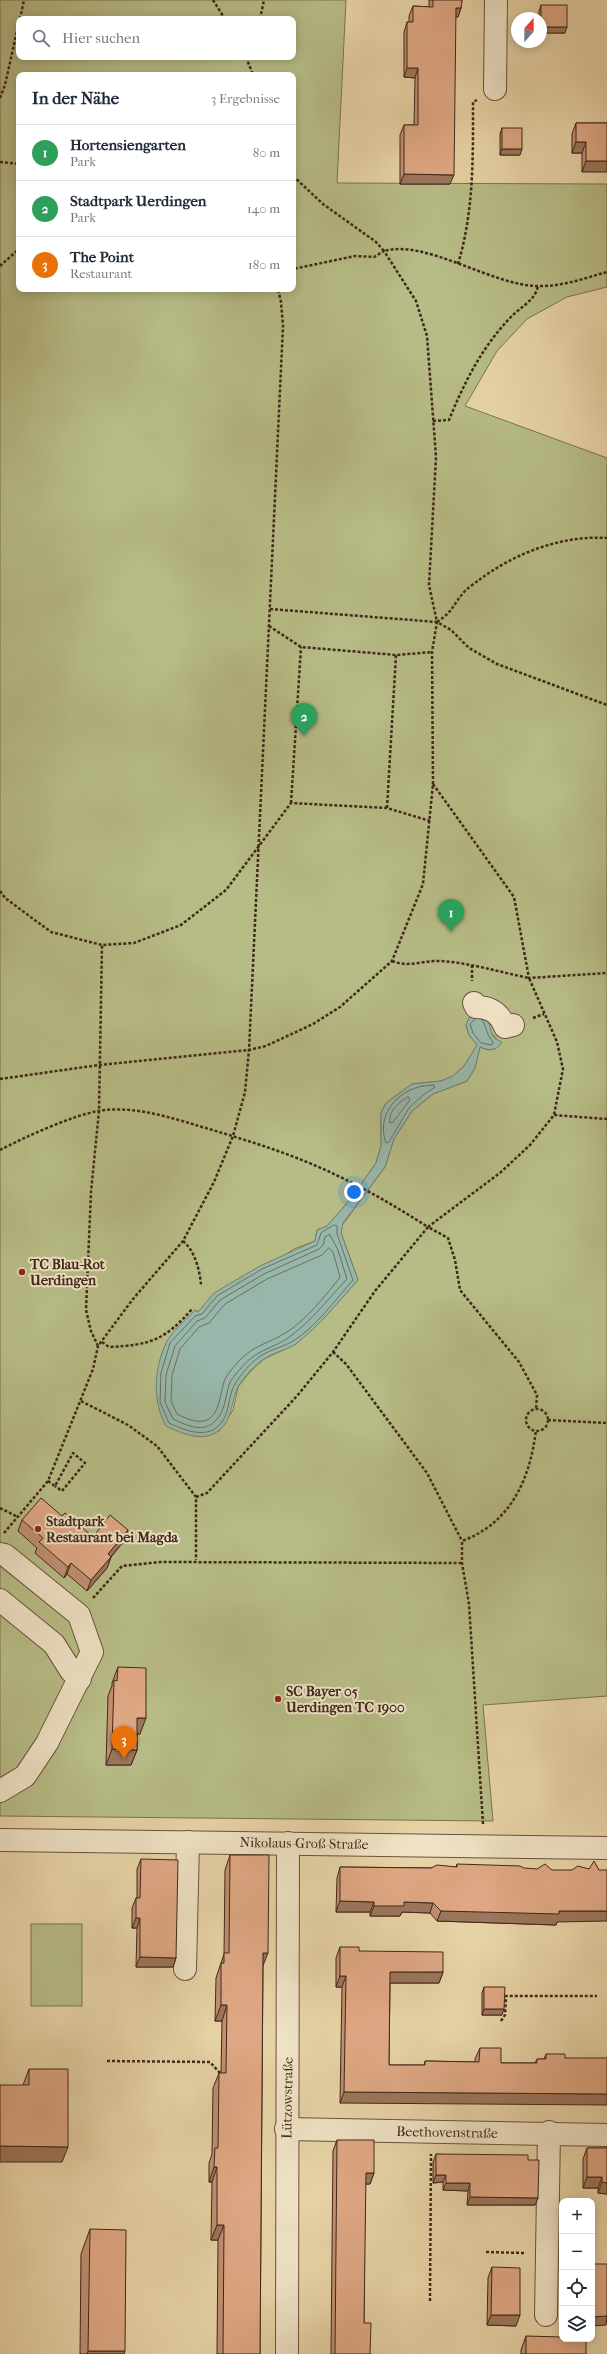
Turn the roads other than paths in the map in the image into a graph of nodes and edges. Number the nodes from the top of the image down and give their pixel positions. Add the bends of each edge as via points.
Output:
1 (496, 0) edge
2 (495, 89) road end
3 (474, 1003) dead end
4 (513, 1025) dead end
5 (0, 1554) edge
6 (0, 1600) edge
7 (80, 1679) junction
8 (0, 1792) edge
9 (0, 1840) edge
10 (188, 1842) junction
11 (288, 1843) junction
12 (607, 1848) edge
13 (185, 1969) dead end
14 (286, 2129) junction
15 (549, 2132) junction
16 (607, 2134) edge
17 (546, 2315) dead end
18 (287, 2354) edge

1 - 2 street
3 - 4 street via 476,1007 487,1007 495,1012 505,1028
5 - 7 street via 79,1615 92,1652
6 - 7 street via 54,1644 71,1671
7 - 8 street via 48,1743 25,1776
9 - 10 street, Nikolaus-Groß-Straße
10 - 11 street, Nikolaus-Groß-Straße
10 - 13 street
11 - 12 street, Nikolaus-Groß-Straße
11 - 14 street, Lützowstraße
14 - 15 street, Beethovenstraße
14 - 18 street, Lützowstraße
15 - 16 street, Beethovenstraße
15 - 17 street

